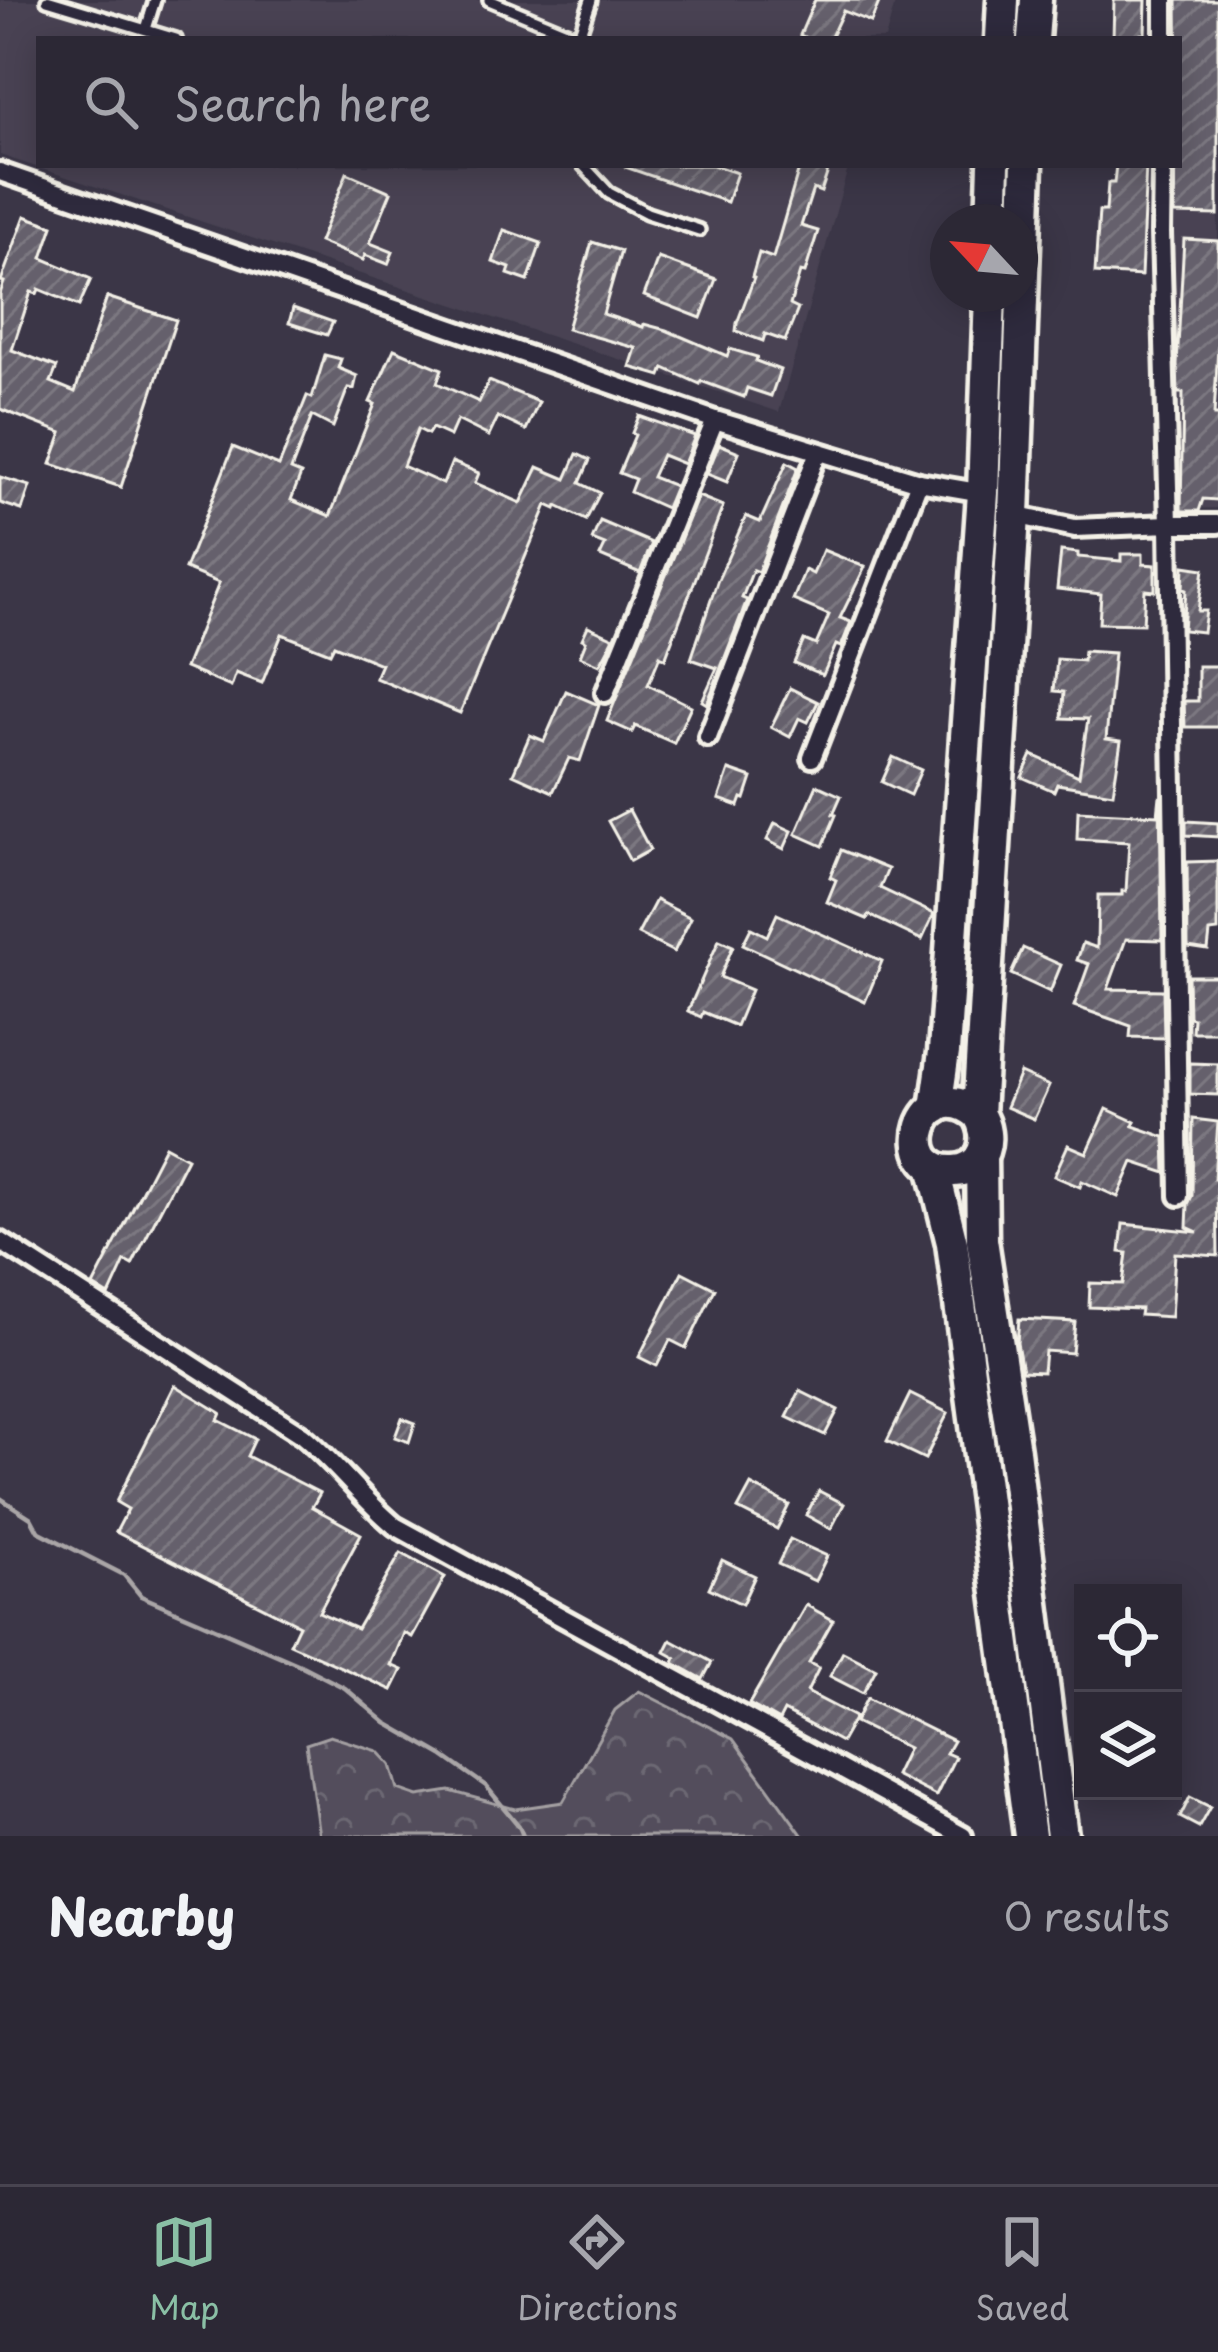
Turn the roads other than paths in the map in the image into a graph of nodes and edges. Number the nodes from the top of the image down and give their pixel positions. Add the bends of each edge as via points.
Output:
1 (47, 0) edge
2 (155, 0) edge
3 (489, 0) edge
4 (591, 0) edge
5 (1004, 0) edge
6 (1036, 0) edge
7 (1164, 0) edge
8 (146, 29) junction
9 (167, 36) edge
10 (573, 36) edge
11 (579, 36) edge
12 (1001, 36) edge
13 (1033, 36) edge
14 (1164, 36) edge
15 (586, 168) edge
16 (994, 168) edge
17 (1027, 168) edge
18 (1162, 168) edge
19 (0, 172) edge
20 (993, 204) edge
21 (699, 230) dead end
22 (989, 312) edge
23 (715, 420) junction
24 (818, 452) junction
25 (919, 482) junction
26 (983, 493) junction
27 (1014, 515) junction
28 (1169, 524) junction
29 (1218, 524) edge
30 (605, 693) dead end
31 (708, 737) dead end
32 (812, 758) dead end
33 (936, 1108) junction
34 (978, 1114) junction
35 (981, 1156) junction
36 (934, 1166) junction
37 (1179, 1196) dead end
38 (0, 1241) edge
39 (964, 1836) edge
40 (1030, 1836) edge
41 (1062, 1836) edge

1 - 8 lane
2 - 8 lane
3 - 10 lane
4 - 11 lane
5 - 12 highway
6 - 13 highway
7 - 14 street
8 - 9 lane
15 - 21 lane via 609,194
16 - 20 highway
17 - 27 highway
18 - 28 street
19 - 23 street
22 - 26 highway
23 - 24 street
23 - 30 street
24 - 25 street
24 - 31 street
25 - 26 street
25 - 32 street
26 - 33 highway
27 - 28 street via 1061,527
27 - 34 highway
28 - 29 street
28 - 37 street
33 - 34 highway via 962,1104
33 - 36 highway via 918,1136
34 - 35 highway via 987,1139
35 - 36 highway via 959,1171
35 - 41 highway via 982,1240
36 - 40 highway via 952,1243
38 - 39 street via 302,1436 394,1526

